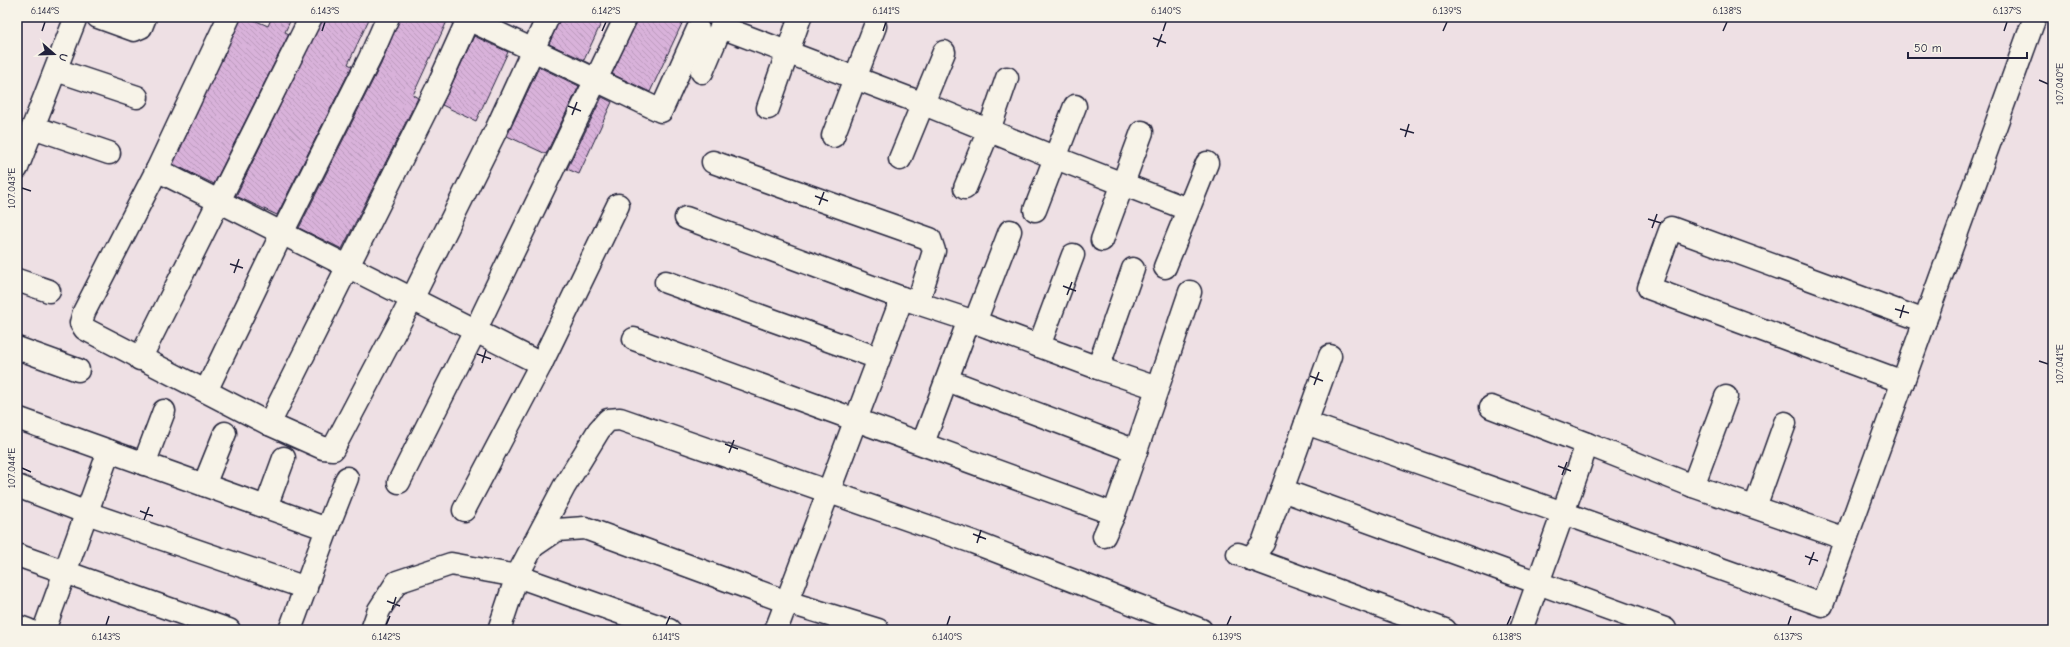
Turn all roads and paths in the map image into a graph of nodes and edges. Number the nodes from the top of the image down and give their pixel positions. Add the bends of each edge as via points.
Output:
1 (76, 17) edge
2 (98, 17) edge
3 (145, 17) edge
4 (230, 17) edge
5 (310, 17) edge
6 (388, 17) edge
7 (548, 17) edge
8 (626, 17) edge
9 (800, 17) edge
10 (2035, 17) edge
11 (467, 18) edge
12 (723, 22) edge
13 (875, 26) dead end
14 (698, 29) dead end
15 (532, 50) junction
16 (787, 52) junction
17 (944, 52) dead end
18 (56, 70) junction
19 (702, 72) dead end
20 (854, 78) junction
21 (1007, 78) dead end
22 (596, 80) junction
23 (137, 97) dead end
24 (922, 104) junction
25 (1075, 106) dead end
26 (768, 108) dead end
27 (33, 127) junction
28 (989, 130) junction
29 (1142, 132) dead end
30 (833, 136) dead end
31 (109, 153) dead end
32 (1056, 158) junction
33 (900, 159) dead end
34 (713, 162) dead end
35 (1207, 163) dead end
36 (17, 168) edge
37 (157, 170) junction
38 (1122, 184) junction
39 (965, 188) dead end
40 (218, 201) junction
41 (618, 205) dead end
42 (1187, 208) junction
43 (1035, 210) dead end
44 (686, 218) dead end
45 (1010, 232) dead end
46 (282, 233) junction
47 (1102, 240) dead end
48 (1072, 255) dead end
49 (347, 266) junction
50 (1165, 267) dead end
51 (1133, 269) dead end
52 (17, 280) edge
53 (666, 282) dead end
54 (49, 292) dead end
55 (1190, 292) dead end
56 (412, 300) junction
57 (910, 300) junction
58 (972, 321) junction
59 (1925, 321) junction
60 (475, 331) junction
61 (634, 339) dead end
62 (1040, 346) junction
63 (17, 348) edge
64 (1330, 356) dead end
65 (878, 358) junction
66 (140, 359) junction
67 (541, 364) junction
68 (1098, 368) junction
69 (78, 370) dead end
70 (947, 380) junction
71 (1903, 382) junction
72 (1157, 388) junction
73 (206, 391) junction
74 (1726, 397) dead end
75 (1491, 407) dead end
76 (164, 411) dead end
77 (17, 418) edge
78 (855, 419) junction
79 (1785, 423) dead end
80 (269, 424) junction
81 (1306, 424) junction
82 (224, 433) dead end
83 (923, 443) junction
84 (1587, 444) junction
85 (109, 451) junction
86 (1136, 451) junction
87 (284, 458) dead end
88 (144, 464) junction
89 (346, 478) dead end
90 (398, 482) dead end
91 (17, 486) edge
92 (204, 486) junction
93 (1693, 486) junction
94 (1282, 490) junction
95 (829, 492) junction
96 (1755, 507) junction
97 (266, 508) junction
98 (464, 510) dead end
99 (88, 513) junction
100 (1563, 513) junction
101 (1114, 514) junction
102 (327, 529) junction
103 (1104, 536) dead end
104 (1846, 539) junction
105 (534, 546) junction
106 (17, 555) edge
107 (66, 573) junction
108 (517, 576) junction
109 (1538, 583) junction
110 (306, 588) junction
111 (787, 602) junction
112 (17, 626) edge
113 (870, 629) edge
114 (1664, 629) edge
115 (28, 630) edge
116 (44, 630) edge
117 (229, 630) edge
118 (290, 630) edge
119 (372, 630) edge
120 (499, 630) edge
121 (669, 630) edge
122 (776, 630) edge
123 (1201, 630) edge
124 (1446, 630) edge
125 (1521, 630) edge

1 - 18 street
2 - 3 street via 134,30 141,27
4 - 37 street
5 - 40 street
6 - 46 street
7 - 15 street
8 - 22 street
9 - 16 street
10 - 59 street
11 - 15 street
11 - 49 street via 437,88
12 - 16 street
12 - 19 street
13 - 20 street
14 - 22 street via 661,111
15 - 22 street
15 - 56 street via 493,137
16 - 20 street
16 - 26 street
17 - 24 street
18 - 23 street
18 - 27 street
20 - 24 street
20 - 30 street
21 - 28 street
22 - 60 street
24 - 28 street
24 - 33 street
25 - 32 street
27 - 31 street
27 - 36 street
28 - 32 street
28 - 39 street
29 - 38 street
32 - 38 street
32 - 43 street
34 - 57 street via 930,240 934,251
35 - 42 street
37 - 40 street
37 - 66 street via 84,312 81,323 85,330
38 - 42 street
38 - 47 street
40 - 46 street
40 - 66 street
41 - 67 street
42 - 50 street
44 - 57 street
45 - 58 street
46 - 49 street
46 - 73 street
48 - 62 street
49 - 56 street
49 - 80 street
51 - 68 street
52 - 54 street
53 - 65 street
55 - 72 street
56 - 60 street
56 - 80 street via 333,449 323,448
57 - 58 street
57 - 65 street
58 - 62 street
58 - 70 street
59 - 71 street
59 - 71 street via 1671,228 1649,288
60 - 67 street
60 - 90 street
61 - 78 street
62 - 68 street
63 - 69 street
64 - 81 street
65 - 78 street
66 - 73 street
67 - 98 street
68 - 72 street
70 - 83 street
70 - 86 street
71 - 104 street
72 - 86 street
73 - 80 street
74 - 93 street
75 - 84 street
76 - 88 street
77 - 85 street
78 - 83 street
78 - 95 street
79 - 96 street
81 - 94 street
81 - 100 street
82 - 92 street
83 - 101 street
84 - 93 street
84 - 100 street
85 - 88 street
85 - 99 street
86 - 101 street
87 - 97 street
88 - 92 street
89 - 102 street
91 - 99 street
92 - 97 street
93 - 96 street
94 - 109 street
94 - 124 street via 1263,543 1244,557
95 - 105 street via 620,419 608,420 599,430 564,487
95 - 111 street
95 - 123 street via 973,542
96 - 104 street
97 - 102 street
99 - 107 street
99 - 110 street
100 - 104 street via 1822,605
100 - 109 street
101 - 103 street
102 - 110 street
105 - 108 street
105 - 111 street via 557,530 585,528
106 - 107 street
107 - 116 street
107 - 117 street
108 - 119 street via 451,564 397,582 379,610
108 - 120 street
108 - 121 street
109 - 114 street
109 - 125 street
110 - 118 street
111 - 113 street
111 - 122 street
112 - 115 street

